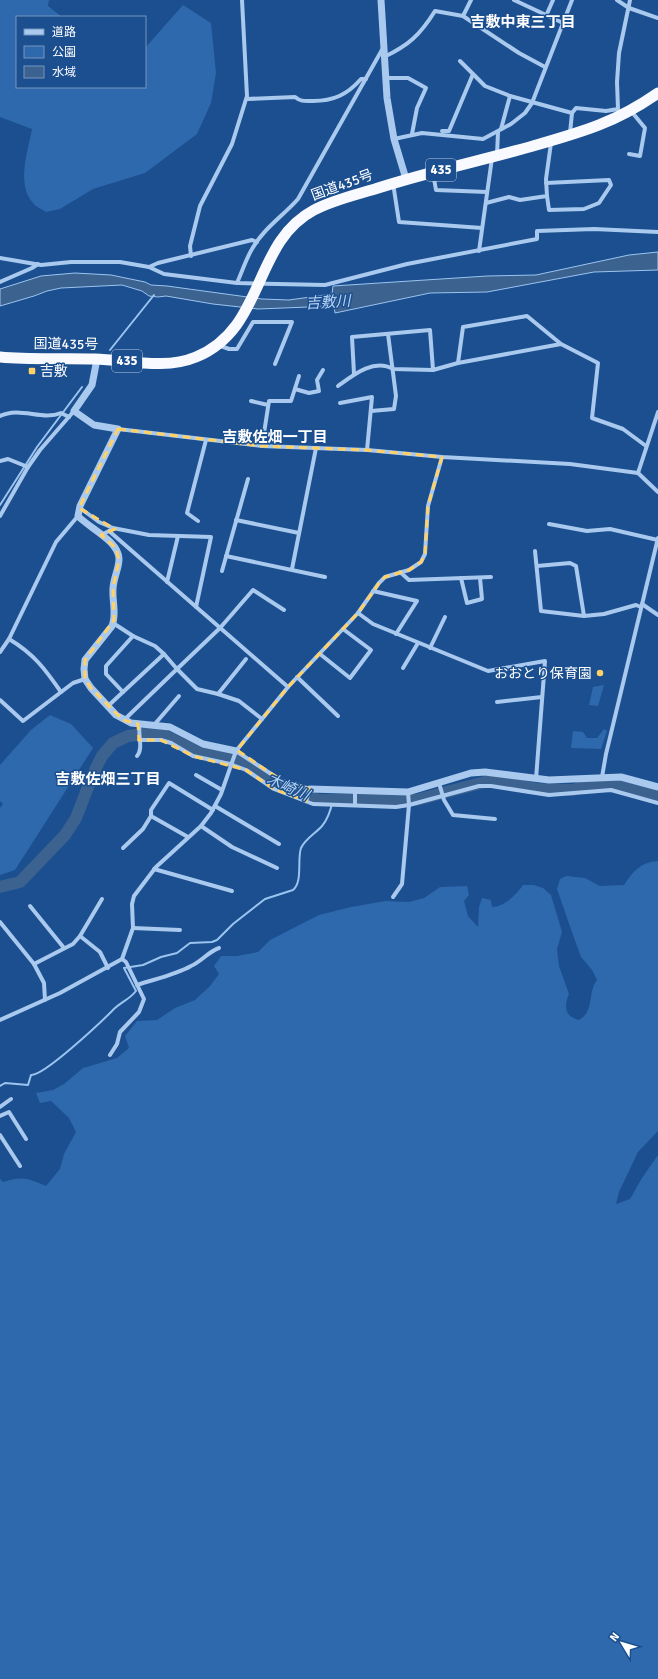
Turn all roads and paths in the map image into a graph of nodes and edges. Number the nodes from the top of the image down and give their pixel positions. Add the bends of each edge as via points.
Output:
1 (242, 0) edge
2 (381, 0) edge
3 (471, 0) edge
4 (514, 0) edge
5 (553, 0) edge
6 (572, 0) edge
7 (617, 0) edge
8 (630, 0) edge
9 (629, 8) junction
10 (463, 16) junction
11 (546, 16) junction
12 (658, 18) edge
13 (563, 23) junction
14 (383, 47) junction
15 (384, 58) junction
16 (460, 61) dead end
17 (545, 67) junction
18 (473, 74) junction
19 (386, 78) junction
20 (366, 79) junction
21 (658, 93) edge
22 (510, 96) junction
23 (247, 99) junction
24 (532, 103) junction
25 (631, 111) junction
26 (572, 112) junction
27 (449, 131) junction
28 (454, 131) dead end
29 (500, 131) junction
30 (442, 132) dead end
31 (412, 134) junction
32 (570, 135) junction
33 (394, 139) junction
34 (551, 141) junction
35 (629, 154) dead end
36 (495, 157) junction
37 (433, 172) junction
38 (406, 179) junction
39 (393, 183) junction
40 (546, 183) junction
41 (487, 192) junction
42 (547, 196) junction
43 (486, 203) junction
44 (482, 228) junction
45 (658, 232) edge
46 (257, 242) junction
47 (479, 251) junction
48 (191, 256) junction
49 (0, 258) edge
50 (38, 264) junction
51 (149, 267) junction
52 (0, 282) edge
53 (237, 283) junction
54 (258, 286) junction
55 (388, 334) junction
56 (561, 344) junction
57 (217, 345) junction
58 (0, 357) edge
59 (97, 359) junction
60 (458, 363) junction
61 (275, 364) dead end
62 (393, 369) junction
63 (323, 370) dead end
64 (433, 370) junction
65 (354, 374) junction
66 (299, 376) dead end
67 (338, 386) dead end
68 (295, 389) junction
69 (251, 401) dead end
70 (340, 403) dead end
71 (268, 405) junction
72 (74, 411) junction
73 (371, 411) junction
74 (658, 412) edge
75 (0, 416) edge
76 (69, 417) junction
77 (118, 429) junction
78 (206, 440) junction
79 (262, 446) junction
80 (646, 446) junction
81 (316, 448) junction
82 (367, 450) junction
83 (442, 457) junction
84 (0, 461) edge
85 (28, 468) junction
86 (638, 473) junction
87 (248, 479) dead end
88 (658, 492) edge
89 (2, 508) edge
90 (78, 512) junction
91 (0, 516) edge
92 (236, 520) junction
93 (198, 521) dead end
94 (549, 524) dead end
95 (113, 528) junction
96 (109, 531) junction
97 (299, 533) junction
98 (101, 535) junction
99 (178, 536) junction
100 (658, 539) edge
101 (535, 551) dead end
102 (226, 556) junction
103 (537, 566) junction
104 (292, 569) junction
105 (222, 571) dead end
106 (400, 572) junction
107 (325, 577) dead end
108 (461, 578) junction
109 (480, 578) junction
110 (491, 578) dead end
111 (167, 582) junction
112 (374, 591) junction
113 (641, 605) junction
114 (196, 607) junction
115 (284, 610) dead end
116 (358, 613) junction
117 (658, 615) edge
118 (584, 616) junction
119 (445, 618) dead end
120 (113, 623) junction
121 (220, 628) junction
122 (344, 629) junction
123 (396, 634) junction
124 (133, 636) junction
125 (9, 639) junction
126 (418, 643) junction
127 (430, 648) junction
128 (0, 652) edge
129 (164, 654) junction
130 (320, 654) junction
131 (246, 659) dead end
132 (402, 668) dead end
133 (177, 669) junction
134 (298, 677) junction
135 (85, 679) junction
136 (288, 687) junction
137 (61, 692) junction
138 (124, 692) junction
139 (218, 694) junction
140 (179, 696) dead end
141 (542, 696) junction
142 (0, 700) edge
143 (497, 702) dead end
144 (108, 706) junction
145 (338, 716) dead end
146 (262, 719) junction
147 (124, 720) junction
148 (140, 724) junction
149 (154, 725) junction
150 (139, 740) junction
151 (236, 751) junction
152 (137, 756) dead end
153 (230, 764) junction
154 (196, 775) dead end
155 (602, 777) junction
156 (536, 779) junction
157 (439, 784) junction
158 (658, 787) edge
159 (222, 790) junction
160 (310, 790) junction
161 (355, 790) junction
162 (408, 792) junction
163 (444, 797) junction
164 (306, 801) junction
165 (658, 804) edge
166 (354, 805) junction
167 (410, 805) junction
168 (214, 808) junction
169 (151, 816) junction
170 (495, 820) dead end
171 (200, 826) junction
172 (188, 838) junction
173 (279, 844) dead end
174 (123, 848) dead end
175 (276, 868) dead end
176 (154, 869) junction
177 (232, 891) dead end
178 (393, 897) dead end
179 (102, 899) dead end
180 (30, 906) dead end
181 (0, 922) edge
182 (133, 928) junction
183 (180, 930) dead end
184 (80, 936) junction
185 (64, 948) junction
186 (219, 948) dead end
187 (122, 959) junction
188 (34, 964) junction
189 (108, 968) junction
190 (137, 985) junction
191 (45, 1000) junction
192 (0, 1019) edge
193 (110, 1055) dead end
194 (11, 1099) dead end
195 (0, 1107) edge
196 (0, 1116) edge
197 (0, 1135) edge
198 (26, 1139) dead end
199 (20, 1166) dead end

1 - 23 street
2 - 14 street
3 - 10 street
4 - 11 street
5 - 11 street
6 - 13 street
7 - 9 street
8 - 9 street
9 - 12 street
9 - 26 street via 619,53 618,109 606,111 576,108
10 - 15 street via 435,11 423,30 399,50
10 - 17 street via 518,53
11 - 13 street
13 - 17 street
14 - 15 street
14 - 20 street
15 - 19 street
16 - 18 street
17 - 24 street
18 - 22 street via 484,86
18 - 27 street
19 - 31 street via 408,78 426,88 417,108
19 - 33 street
20 - 23 street via 360,79 352,89 326,101 299,101 294,97
20 - 46 street via 298,199
21 - 25 highway, 国道435号 / 435
22 - 24 street
22 - 29 street
23 - 48 street via 232,144 200,206 190,246
24 - 26 street
24 - 29 street via 525,113
25 - 32 highway, 国道435号 / 435 via 606,124
25 - 35 street via 645,128 640,156
26 - 32 street
27 - 28 street
27 - 30 street
29 - 31 street via 483,138 422,132
29 - 36 street
31 - 33 street
32 - 34 highway, 国道435号 / 435
33 - 38 street
34 - 36 highway, 国道435号 / 435
34 - 40 street
36 - 37 highway, 国道435号 / 435
36 - 41 street
37 - 38 highway, 国道435号 / 435
37 - 41 street via 436,190
38 - 39 highway, 国道435号 / 435
39 - 44 street via 399,222
39 - 54 highway, 国道435号 / 435 via 329,204 304,216 279,242
40 - 42 street
40 - 42 street via 609,180 611,186 599,203 584,209 549,210
41 - 43 street
42 - 43 street via 520,200 509,198
43 - 44 street
44 - 47 street
45 - 47 street via 594,229 537,231 537,239
46 - 48 street via 252,240
46 - 53 street via 251,249
47 - 54 street via 407,264 325,285
48 - 51 street
49 - 50 street
50 - 51 street via 120,262
50 - 52 street
51 - 53 street via 164,274
53 - 54 street
54 - 57 highway, 国道435号 / 435 via 240,321
55 - 62 street
55 - 64 street via 430,330
55 - 65 street via 352,336
56 - 60 street
56 - 60 street via 527,316 463,327
56 - 80 street via 598,363 592,418 623,429
57 - 59 highway, 国道435号 / 435 via 197,357 166,364
57 - 61 street via 237,349 253,322 292,322
58 - 59 highway, 国道435号 / 435
59 - 72 street via 92,385
60 - 64 street
62 - 64 street
62 - 65 street via 387,366 372,366
62 - 73 street via 396,396 394,409
63 - 68 street via 317,380 319,391 309,393
65 - 67 street
66 - 68 street
68 - 71 street via 291,401 269,401
69 - 71 street
70 - 73 street via 372,397
71 - 79 street
72 - 76 street
72 - 77 street via 94,425
73 - 82 street
74 - 80 street
75 - 76 street via 9,412 19,412 53,416 61,413
76 - 85 street
77 - 78 street
77 - 90 street
78 - 79 street
78 - 93 street via 187,513
79 - 81 street
80 - 86 street
81 - 82 street
81 - 97 street
82 - 83 street
83 - 86 street via 570,464
83 - 106 street via 428,506 425,554 416,566
84 - 85 street via 8,459
85 - 89 street
86 - 88 street
87 - 92 street
89 - 91 street
90 - 95 street
90 - 98 street
90 - 125 street via 56,542
92 - 97 street
92 - 102 street
94 - 100 street via 587,531 610,529
95 - 96 street
95 - 99 street via 149,535
96 - 98 street
96 - 111 street
97 - 104 street
98 - 120 street via 116,548 119,560 113,588
99 - 111 street
99 - 114 street via 211,537
100 - 113 street
101 - 103 street
102 - 104 street
102 - 105 street
103 - 118 street via 541,611
103 - 118 street via 570,563 576,566
104 - 107 street
106 - 108 street via 410,580
106 - 112 street via 385,577
108 - 109 street
108 - 109 street via 467,603 482,599
109 - 110 street
111 - 114 street
112 - 116 street
112 - 123 street via 417,601
113 - 117 street
113 - 118 street
113 - 155 street
114 - 121 street
115 - 121 street via 252,590
116 - 122 street
116 - 123 street via 373,624
119 - 127 street
120 - 124 street
120 - 135 street via 85,660
121 - 133 street
121 - 136 street
122 - 130 street
122 - 130 street via 371,650 350,678
123 - 126 street
124 - 129 street via 156,646
124 - 138 street via 106,666 106,674
125 - 128 street
125 - 137 street via 39,660
126 - 127 street
126 - 132 street
127 - 141 street via 488,671 545,660
129 - 133 street
129 - 138 street
130 - 134 street
131 - 139 street
133 - 139 street via 197,689
133 - 147 street
134 - 136 street
134 - 145 street
135 - 137 street via 73,683
135 - 144 street
136 - 146 street
137 - 142 street via 23,721
138 - 144 street
139 - 146 street via 239,701
140 - 149 street
141 - 143 street
141 - 156 street
144 - 147 street
146 - 151 street
147 - 148 street
148 - 149 street
148 - 150 street
149 - 151 street via 170,727 203,744
150 - 152 street via 141,748
150 - 153 street via 161,740 193,756
151 - 153 street
151 - 160 street via 282,781
153 - 159 street
153 - 164 street via 246,770 274,789
154 - 159 street
155 - 156 street
155 - 158 street via 621,777
156 - 157 street via 485,772 471,773
157 - 162 street
157 - 163 street
159 - 168 street
160 - 161 street
160 - 164 street
161 - 162 street
161 - 166 street
162 - 167 street
163 - 165 street via 479,786 491,786 549,795 612,790
163 - 167 street
163 - 170 street via 453,816
164 - 166 street via 327,805
166 - 167 street
167 - 178 street via 402,884
168 - 169 street via 169,783 151,810
168 - 171 street
168 - 173 street
169 - 172 street
169 - 174 street
171 - 172 street
171 - 175 street via 232,847
172 - 176 street
176 - 177 street
176 - 182 street via 134,896
179 - 184 street
180 - 185 street
181 - 188 street
182 - 183 street
182 - 187 street
184 - 185 street via 73,944
184 - 189 street via 100,952
185 - 188 street
186 - 190 street via 210,951 203,960 189,968
187 - 189 street
187 - 190 street
188 - 191 street via 44,983
189 - 191 street
190 - 193 street via 144,999 139,1012 120,1032 117,1044
191 - 192 street
194 - 195 street
196 - 198 street via 8,1112
197 - 199 street

